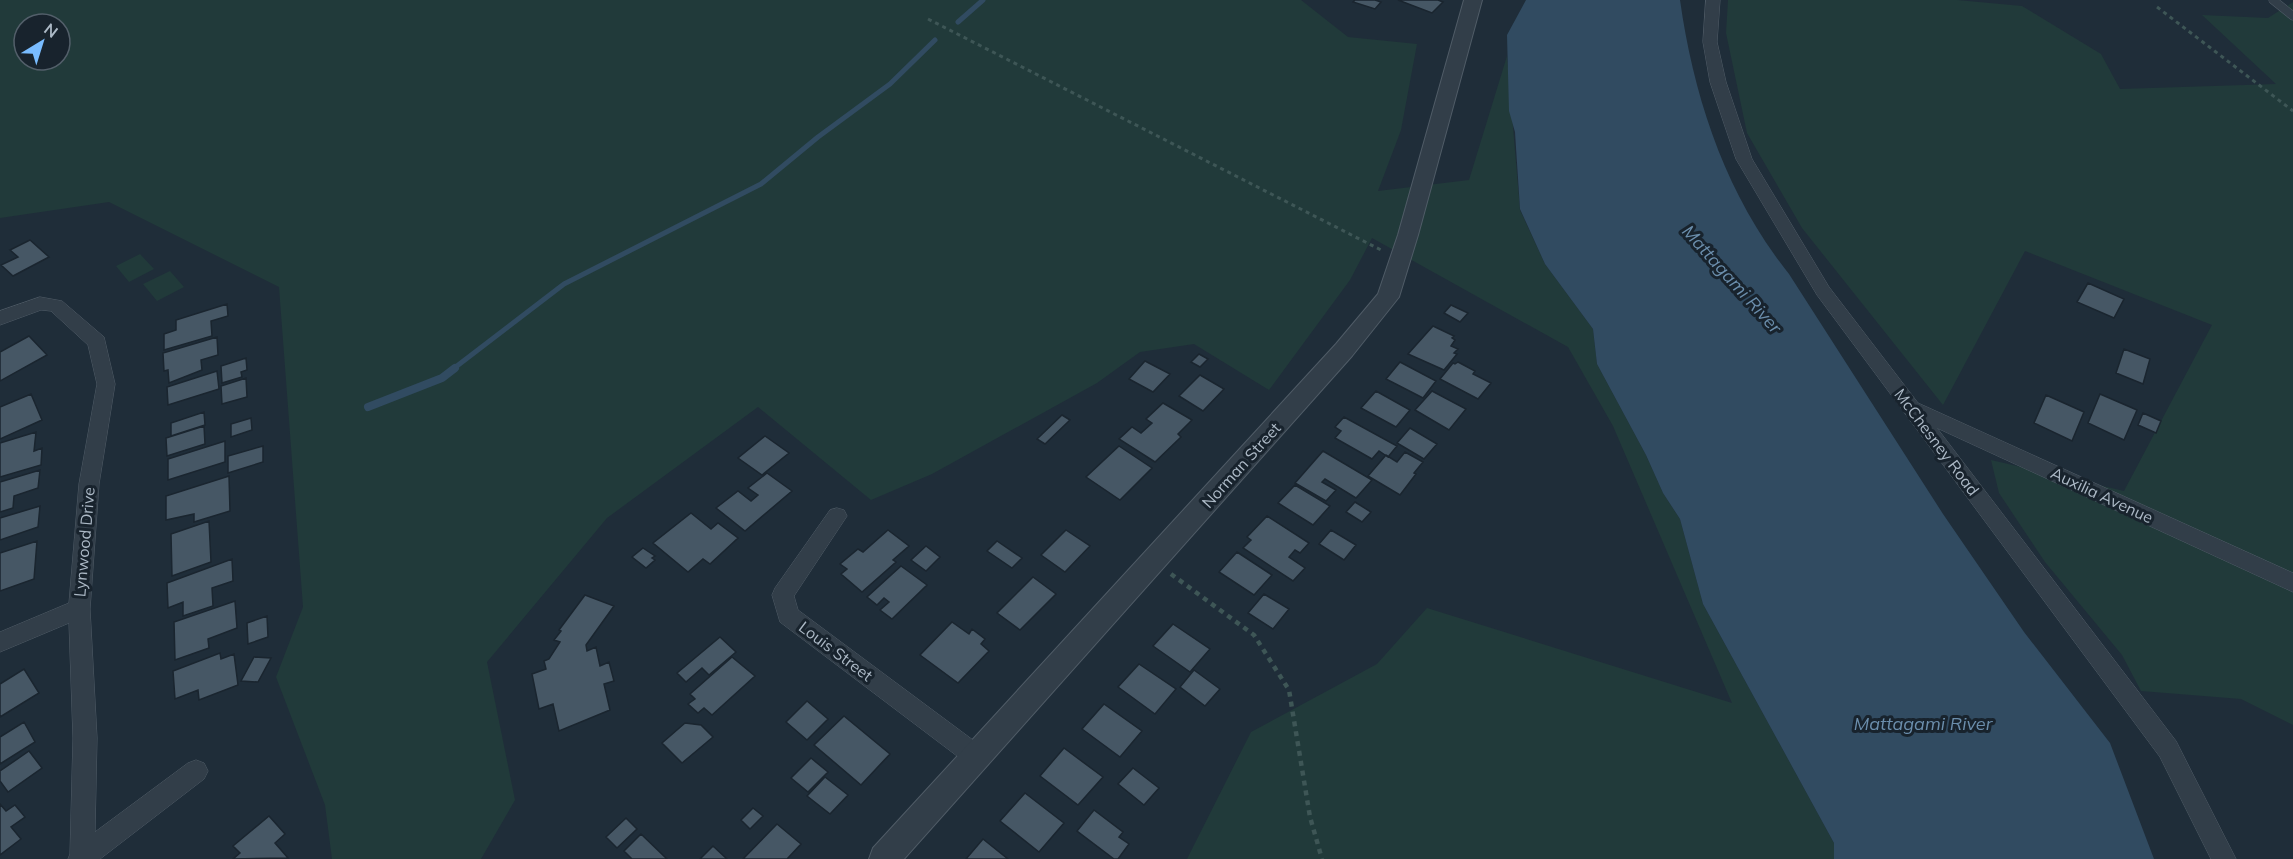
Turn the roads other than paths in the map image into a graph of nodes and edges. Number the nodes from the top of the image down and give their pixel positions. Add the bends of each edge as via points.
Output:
1 (1473, 0) edge
2 (1713, 0) edge
3 (2273, 0) edge
4 (2293, 16) edge
5 (0, 318) edge
6 (1911, 408) junction
7 (837, 516) dead end
8 (2293, 583) edge
9 (79, 609) junction
10 (0, 642) edge
11 (977, 757) junction
12 (196, 771) dead end
13 (81, 858) edge
14 (884, 859) edge
15 (2224, 859) edge

1 - 11 street, Norman Street via 1388,297
2 - 6 street, McChesney Road via 1710,42 1718,82 1744,159 1823,291
3 - 4 lane
5 - 9 street, Lynwood Drive via 40,303 56,306 97,342 106,384 89,484
6 - 8 street, Auxilia Avenue
6 - 15 street, McChesney Road via 2168,749
7 - 11 street, Louis Street via 783,595 788,615
9 - 10 street
9 - 13 street, Lynwood Drive via 85,738
11 - 14 street, Norman Street
12 - 13 street

